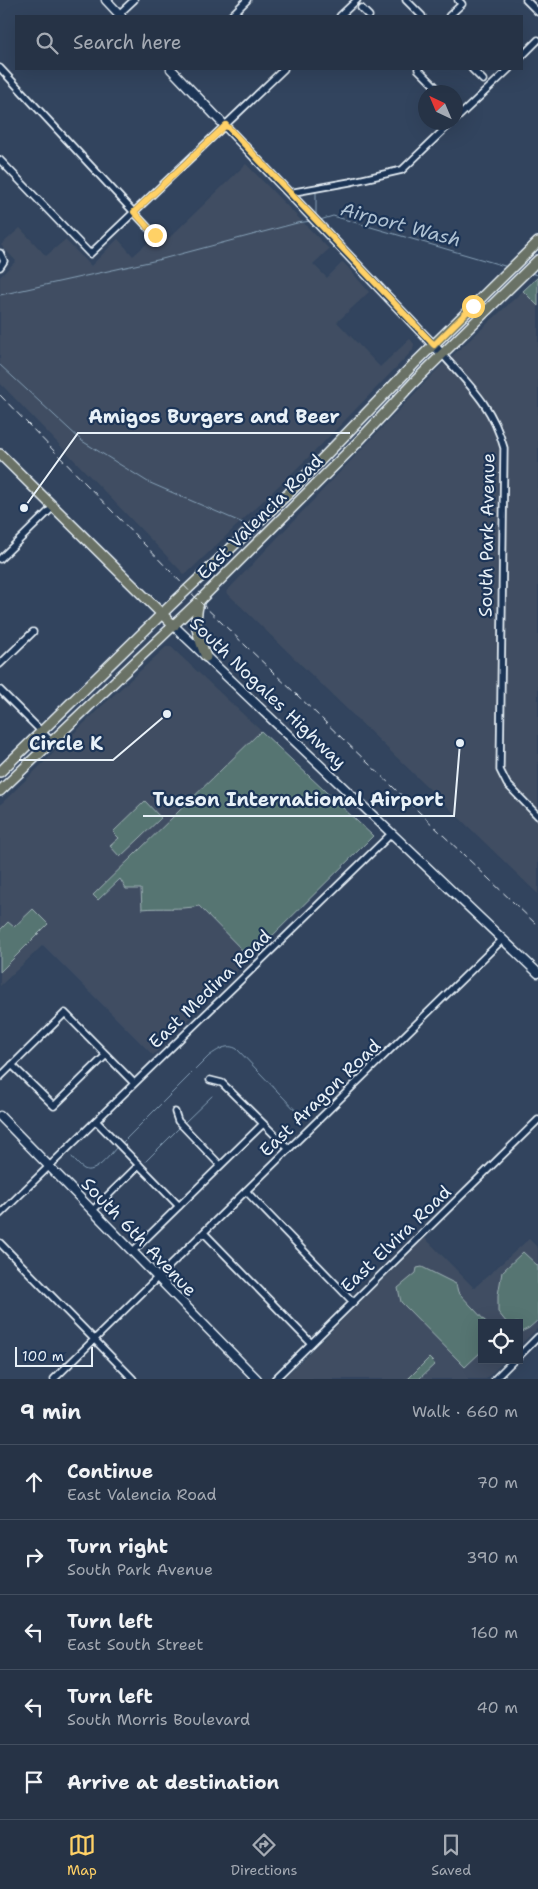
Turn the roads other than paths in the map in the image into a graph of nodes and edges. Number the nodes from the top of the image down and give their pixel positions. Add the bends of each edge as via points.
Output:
1 (106, 0) edge
2 (134, 0) edge
3 (247, 0) edge
4 (357, 0) edge
5 (406, 0) edge
6 (458, 0) edge
7 (526, 0) edge
8 (361, 8) dead end
9 (538, 12) edge
10 (120, 15) edge
11 (232, 15) edge
12 (341, 15) edge
13 (368, 15) edge
14 (421, 15) edge
15 (452, 15) edge
16 (538, 40) edge
17 (523, 55) edge
18 (0, 68) edge
19 (174, 70) edge
20 (283, 70) edge
21 (419, 70) edge
22 (473, 70) edge
23 (508, 70) edge
24 (483, 80) dead end
25 (434, 85) edge
26 (463, 112) edge
27 (226, 125) junction
28 (444, 130) edge
29 (0, 160) edge
30 (289, 193) junction
31 (134, 212) junction
32 (155, 235) dead end
33 (538, 242) edge
34 (0, 253) edge
35 (536, 262) edge
36 (2, 265) edge
37 (434, 345) junction
38 (442, 354) junction
39 (347, 435) junction
40 (356, 444) junction
41 (0, 454) edge
42 (53, 507) junction
43 (258, 523) junction
44 (268, 533) junction
45 (0, 559) edge
46 (199, 601) junction
47 (161, 614) junction
48 (174, 626) junction
49 (33, 632) dead end
50 (206, 657) junction
51 (0, 664) edge
52 (0, 690) edge
53 (42, 732) junction
54 (51, 741) junction
55 (0, 772) edge
56 (0, 791) edge
57 (538, 816) edge
58 (391, 834) junction
59 (503, 940) junction
60 (538, 973) edge
61 (106, 1055) junction
62 (12, 1065) junction
63 (0, 1077) edge
64 (210, 1080) dead end
65 (134, 1084) junction
66 (176, 1112) dead end
67 (0, 1116) edge
68 (538, 1120) edge
69 (96, 1121) junction
70 (263, 1124) junction
71 (289, 1149) junction
72 (139, 1165) junction
73 (49, 1166) junction
74 (220, 1166) junction
75 (246, 1191) junction
76 (179, 1206) junction
77 (92, 1211) junction
78 (0, 1214) edge
79 (204, 1233) junction
80 (0, 1243) edge
81 (132, 1252) junction
82 (157, 1278) junction
83 (353, 1302) junction
84 (538, 1338) edge
85 (94, 1340) junction
86 (311, 1343) junction
87 (523, 1352) edge
88 (510, 1364) edge
89 (54, 1379) edge
90 (133, 1379) edge
91 (257, 1379) edge
92 (274, 1379) edge
93 (495, 1379) edge

1 - 10 main road
2 - 10 street
3 - 11 street
4 - 12 street
5 - 14 street
6 - 15 street via 462,4
7 - 9 street
8 - 13 street
16 - 17 street
18 - 31 street
19 - 27 main road, South Park Avenue
20 - 27 street
21 - 25 street
22 - 24 street
23 - 26 street
27 - 30 main road, South Park Avenue
27 - 31 street
28 - 30 street via 402,170
29 - 31 street via 90,254
30 - 37 main road, South Park Avenue
31 - 32 street
33 - 37 main road, East Valencia Road
34 - 36 street
35 - 38 main road, East Valencia Road
37 - 38 main road, South Park Avenue
37 - 39 main road, East Valencia Road
38 - 40 main road, East Valencia Road
38 - 57 street, South Park Avenue via 482,398 504,448 500,770 507,784
39 - 40 main road
39 - 43 main road, East Valencia Road
40 - 44 main road, East Valencia Road
41 - 42 main road, South Nogales Highway
42 - 45 street
42 - 47 main road, South Nogales Highway
43 - 44 main road
43 - 47 main road, East Valencia Road
44 - 46 main road, East Valencia Road
46 - 48 main road, East Valencia Road
46 - 50 main road via 195,628
47 - 48 main road, South Nogales Highway
47 - 53 main road, East Valencia Road
48 - 50 main road, South Nogales Highway
48 - 54 main road, East Valencia Road
49 - 51 street
50 - 58 main road, South Nogales Highway
52 - 53 street
53 - 54 street
53 - 55 main road, East Valencia Road
54 - 56 main road, East Valencia Road
58 - 59 main road, South Nogales Highway
58 - 65 street, East Medina Road
59 - 60 main road, South Nogales Highway
59 - 71 street, East Aragon Road
61 - 62 street via 54,1106
61 - 62 street via 65,1013
61 - 65 street
62 - 63 street
64 - 70 street via 222,1084
65 - 69 street, East Medina Road
66 - 74 street via 178,1121
67 - 73 main road, South 6th Avenue
68 - 83 street, East Elvira Road
69 - 72 street
69 - 73 street, East Medina Road
70 - 71 street
70 - 74 street
71 - 75 street, East Aragon Road
72 - 76 street
72 - 77 street
73 - 77 main road, South 6th Avenue
73 - 78 street, East Medina Road
74 - 76 street
75 - 79 street, East Aragon Road
75 - 83 street
76 - 81 street
77 - 81 main road, South 6th Avenue
79 - 82 street, East Aragon Road
79 - 86 street
80 - 85 street
81 - 82 main road, South 6th Avenue
82 - 85 street, East Aragon Road
82 - 91 main road, South 6th Avenue
83 - 86 street, East Elvira Road
84 - 87 street
85 - 89 street, East Aragon Road
85 - 90 street
86 - 92 street, East Elvira Road
88 - 93 street

